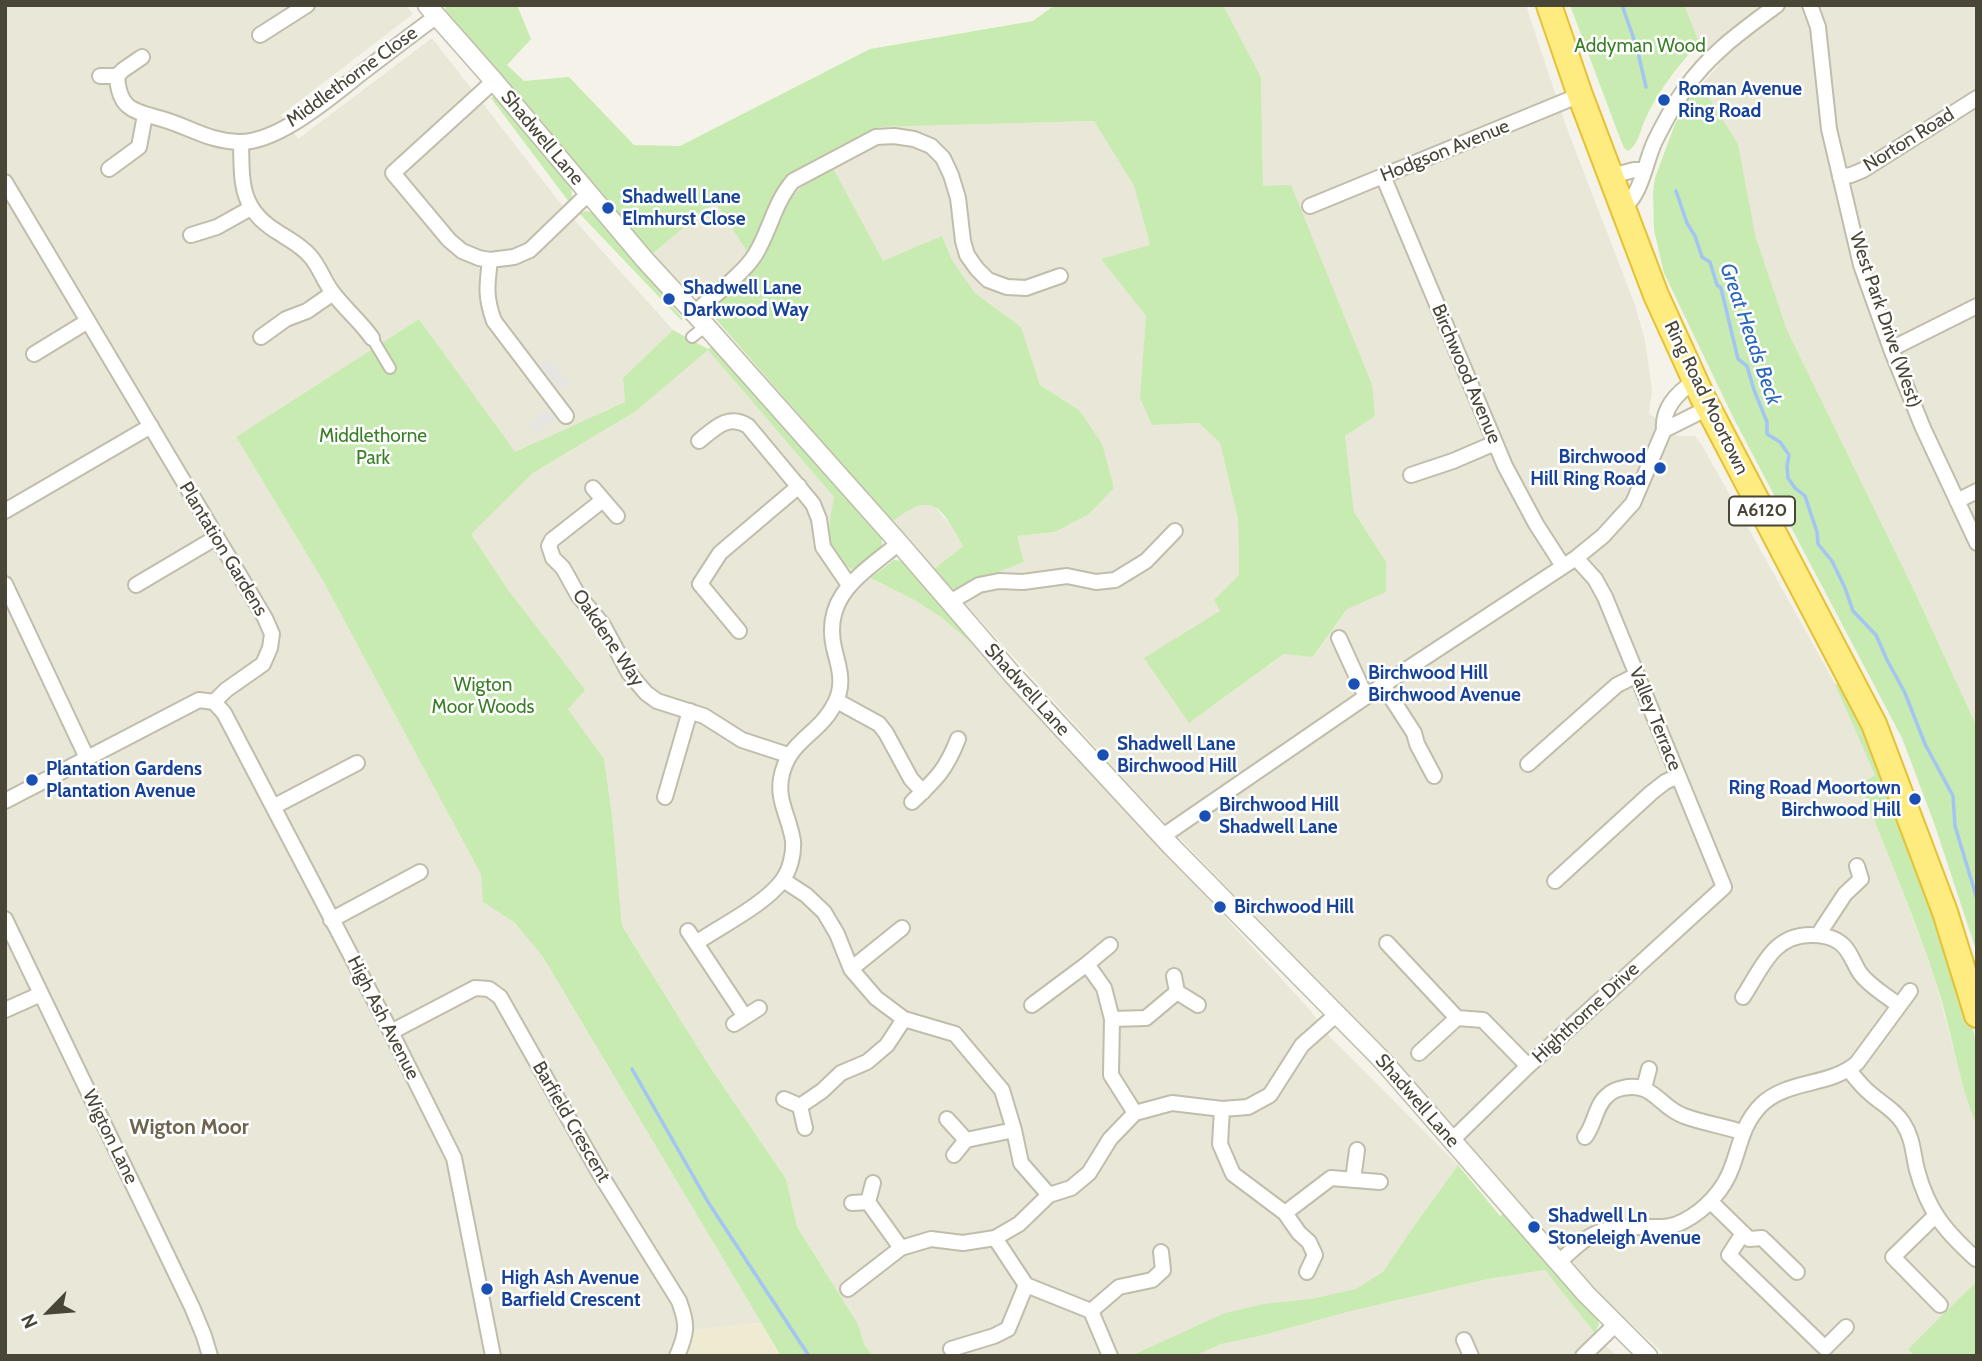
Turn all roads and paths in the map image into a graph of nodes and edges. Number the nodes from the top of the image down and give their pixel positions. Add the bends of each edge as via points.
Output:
1 (307, 5) edge
2 (1549, 5) edge
3 (1777, 5) edge
4 (1810, 5) edge
5 (432, 11) edge
6 (260, 35) dead end
7 (142, 57) dead end
8 (100, 76) dead end
9 (117, 76) junction
10 (494, 81) junction
11 (1580, 95) junction
12 (1977, 98) edge
13 (145, 115) junction
14 (241, 142) junction
15 (109, 169) dead end
16 (1643, 170) junction
17 (1383, 176) junction
18 (1611, 176) junction
19 (1840, 177) junction
20 (5, 182) edge
21 (588, 194) junction
22 (1310, 206) dead end
23 (251, 208) junction
24 (1623, 208) junction
25 (191, 235) dead end
26 (490, 260) junction
27 (1060, 276) dead end
28 (333, 293) junction
29 (1977, 306) edge
30 (88, 321) junction
31 (698, 325) junction
32 (261, 337) dead end
33 (372, 338) joint
34 (1891, 349) junction
35 (34, 355) dead end
36 (390, 368) dead end
37 (1695, 381) junction
38 (1708, 408) junction
39 (566, 416) dead end
40 (151, 426) junction
41 (1664, 430) junction
42 (699, 441) dead end
43 (1495, 443) junction
44 (1411, 475) dead end
45 (799, 486) junction
46 (1977, 491) edge
47 (1957, 500) junction
48 (5, 511) edge
49 (617, 516) dead end
50 (1174, 531) dead end
51 (217, 537) junction
52 (899, 543) junction
53 (1977, 543) edge
54 (1569, 562) junction
55 (5, 584) edge
56 (136, 585) dead end
57 (849, 585) junction
58 (950, 602) junction
59 (739, 631) dead end
60 (1339, 638) dead end
61 (1637, 675) junction
62 (1383, 685) junction
63 (1366, 697) junction
64 (837, 701) junction
65 (214, 702) junction
66 (690, 711) junction
67 (958, 739) dead end
68 (788, 755) junction
69 (88, 758) junction
70 (357, 763) dead end
71 (1528, 764) dead end
72 (1434, 768) dead end
73 (1678, 776) junction
74 (665, 797) dead end
75 (5, 801) edge
76 (273, 807) junction
77 (1163, 836) junction
78 (1857, 866) dead end
79 (420, 872) dead end
80 (783, 880) junction
81 (1555, 881) dead end
82 (1724, 887) joint
83 (5, 919) edge
84 (331, 920) junction
85 (902, 928) dead end
86 (1818, 936) junction
87 (1387, 943) dead end
88 (1110, 945) dead end
89 (1087, 964) junction
90 (851, 969) junction
91 (1174, 976) dead end
92 (1910, 991) dead end
93 (1177, 992) junction
94 (41, 994) junction
95 (1743, 997) dead end
96 (1032, 1005) dead end
97 (1198, 1005) dead end
98 (1898, 1005) junction
99 (759, 1008) dead end
100 (5, 1010) edge
101 (1337, 1014) junction
102 (1977, 1015) edge
103 (1457, 1018) junction
104 (904, 1019) junction
105 (1112, 1019) junction
106 (391, 1032) junction
107 (1419, 1053) dead end
108 (1528, 1066) junction
109 (1649, 1069) dead end
110 (1849, 1070) junction
111 (1644, 1088) junction
112 (784, 1099) dead end
113 (800, 1107) junction
114 (1222, 1110) junction
115 (1135, 1113) junction
116 (947, 1119) dead end
117 (805, 1128) dead end
118 (1014, 1130) junction
119 (1742, 1132) junction
120 (1585, 1137) dead end
121 (966, 1140) junction
122 (1451, 1141) junction
123 (1357, 1150) dead end
124 (954, 1155) dead end
125 (1353, 1180) junction
126 (873, 1182) dead end
127 (1380, 1182) dead end
128 (1049, 1195) junction
129 (868, 1202) junction
130 (1711, 1202) junction
131 (852, 1203) dead end
132 (1285, 1213) junction
133 (1935, 1216) junction
134 (1743, 1233) junction
135 (995, 1238) junction
136 (901, 1248) junction
137 (1161, 1252) dead end
138 (1976, 1259) edge
139 (1558, 1264) junction
140 (1307, 1272) dead end
141 (1797, 1272) dead end
142 (1026, 1285) junction
143 (848, 1289) dead end
144 (1940, 1305) dead end
145 (1091, 1311) junction
146 (1615, 1325) junction
147 (1846, 1327) dead end
148 (1464, 1340) dead end
149 (948, 1353) edge
150 (210, 1356) edge
151 (493, 1356) edge
152 (677, 1356) edge
153 (1110, 1356) edge
154 (1471, 1356) edge
155 (1583, 1356) edge
156 (1648, 1356) edge

1 - 6 street
2 - 11 highway, Ring Road Moortown / A6120
3 - 16 street via 1703,66 1684,90
4 - 19 street, West Park Drive (West) via 1818,27 1829,128
5 - 10 street, Shadwell Lane
5 - 14 street, Middlethorne Close via 308,114 256,140
7 - 9 street
8 - 9 street
9 - 13 street, Middlethorne Close via 126,104
10 - 21 street, Shadwell Lane
10 - 26 street via 393,173 449,240 463,251
11 - 17 street, Hodgson Avenue
11 - 18 highway, Ring Road Moortown / A6120
12 - 19 street, Norton Road via 1863,170
13 - 14 street, Middlethorne Close via 213,139
13 - 15 street via 139,147
14 - 23 street via 244,195
16 - 18 street
16 - 24 street via 1639,187
17 - 22 street, Hodgson Avenue
17 - 43 street, Birchwood Avenue
18 - 24 highway, Ring Road Moortown / A6120
19 - 34 street, West Park Drive (West) via 1861,265
20 - 30 street, Plantation Gardens
21 - 26 street via 530,250
21 - 31 street, Shadwell Lane
23 - 25 street
23 - 28 street via 260,220 310,256
24 - 37 highway, Ring Road Moortown / A6120
26 - 39 street via 486,289 494,321
27 - 31 street via 1026,288 988,280 967,255 958,198 943,158 914,139 876,137 793,181 754,256
28 - 32 street
28 - 33 street
29 - 34 street
30 - 35 street
30 - 40 street, Plantation Gardens
31 - 52 street, Shadwell Lane
33 - 36 street
34 - 47 street, West Park Drive (West)
37 - 38 highway, Ring Road Moortown / A6120
37 - 41 street via 1674,398
38 - 41 street
38 - 102 highway, Ring Road Moortown / A6120 via 1874,724 1945,912
40 - 48 street
40 - 51 street, Plantation Gardens
41 - 54 street via 1633,503 1603,536
42 - 45 street via 722,423 742,422
43 - 44 street
43 - 54 street, Birchwood Avenue via 1519,494
45 - 57 street via 813,503 823,547
45 - 59 street via 720,553 700,584
46 - 47 street
47 - 53 street, West Park Drive (West)
49 - 66 street, Oakdene Way via 598,494 552,540 550,552 646,693
50 - 58 street via 1146,561 1115,580 1096,582 1067,576 999,581 979,585
51 - 56 street
51 - 65 street, Plantation Gardens via 272,634 264,664
52 - 57 street
52 - 58 street, Shadwell Lane
54 - 61 street, Valley Terrace via 1595,579
54 - 62 street
55 - 69 street
57 - 64 street via 832,620 841,676
58 - 77 street, Shadwell Lane
60 - 63 street
61 - 71 street via 1617,685
61 - 73 street, Valley Terrace
62 - 63 street
62 - 72 street
63 - 77 street
64 - 67 street via 886,733 917,797 942,773
64 - 68 street
65 - 69 street, Plantation Gardens via 199,700
65 - 76 street, High Ash Avenue
66 - 68 street, Oakdene Way via 742,740
66 - 74 street
68 - 80 street via 780,794 793,843
69 - 75 street, Plantation Gardens
70 - 76 street
73 - 81 street via 1658,787
73 - 82 street, Valley Terrace
76 - 84 street, High Ash Avenue
77 - 101 street, Shadwell Lane
78 - 86 street via 1861,878
79 - 84 street
80 - 90 street via 824,912
80 - 99 street via 758,902 692,937 740,1020
82 - 108 street, Highthorne Drive
83 - 94 street, Wigton Lane
84 - 106 street, High Ash Avenue
85 - 90 street
86 - 95 street via 1788,938 1779,945
86 - 98 street via 1840,942 1860,974
87 - 103 street
88 - 89 street
89 - 96 street
89 - 105 street via 1104,988
90 - 104 street via 876,998
91 - 93 street
92 - 98 street
93 - 97 street
93 - 105 street via 1146,1018
94 - 100 street
94 - 150 street, Wigton Lane via 192,1307
98 - 110 street
101 - 114 street via 1302,1045 1270,1094 1248,1107
101 - 122 street, Shadwell Lane
103 - 107 street
103 - 108 street via 1483,1020
104 - 113 street via 877,1054 841,1073
104 - 118 street via 955,1034 1002,1090
105 - 115 street via 1111,1075
106 - 151 street, High Ash Avenue via 454,1158
106 - 152 street, Barfield Crescent via 475,988 489,989 500,997 600,1174 680,1301 686,1318
108 - 122 street, Highthorne Drive
109 - 111 street
110 - 119 street via 1780,1091 1760,1106
110 - 133 street via 1903,1122
111 - 119 street via 1680,1115
111 - 120 street via 1631,1086 1607,1095
112 - 113 street
113 - 117 street
114 - 115 street via 1172,1103
114 - 132 street via 1220,1144 1233,1174
115 - 128 street via 1110,1139 1089,1174 1071,1188
116 - 121 street
118 - 121 street
118 - 128 street via 1021,1163
119 - 130 street via 1727,1180
121 - 124 street
122 - 139 street, Shadwell Lane
123 - 125 street
125 - 127 street
125 - 132 street via 1331,1178
126 - 129 street
128 - 135 street
129 - 131 street
129 - 136 street
130 - 134 street
130 - 139 street via 1674,1226 1603,1230
132 - 140 street via 1315,1255
133 - 138 street
133 - 144 street via 1893,1257
134 - 141 street via 1749,1240 1762,1238
134 - 147 street via 1729,1255 1825,1348
135 - 136 street via 962,1243 931,1240
135 - 142 street
136 - 143 street
137 - 145 street via 1167,1271 1152,1280 1119,1287
139 - 146 street, Shadwell Lane
142 - 145 street
142 - 149 street via 1008,1329
145 - 153 street
146 - 155 street
146 - 156 street, Shadwell Lane
148 - 154 street

